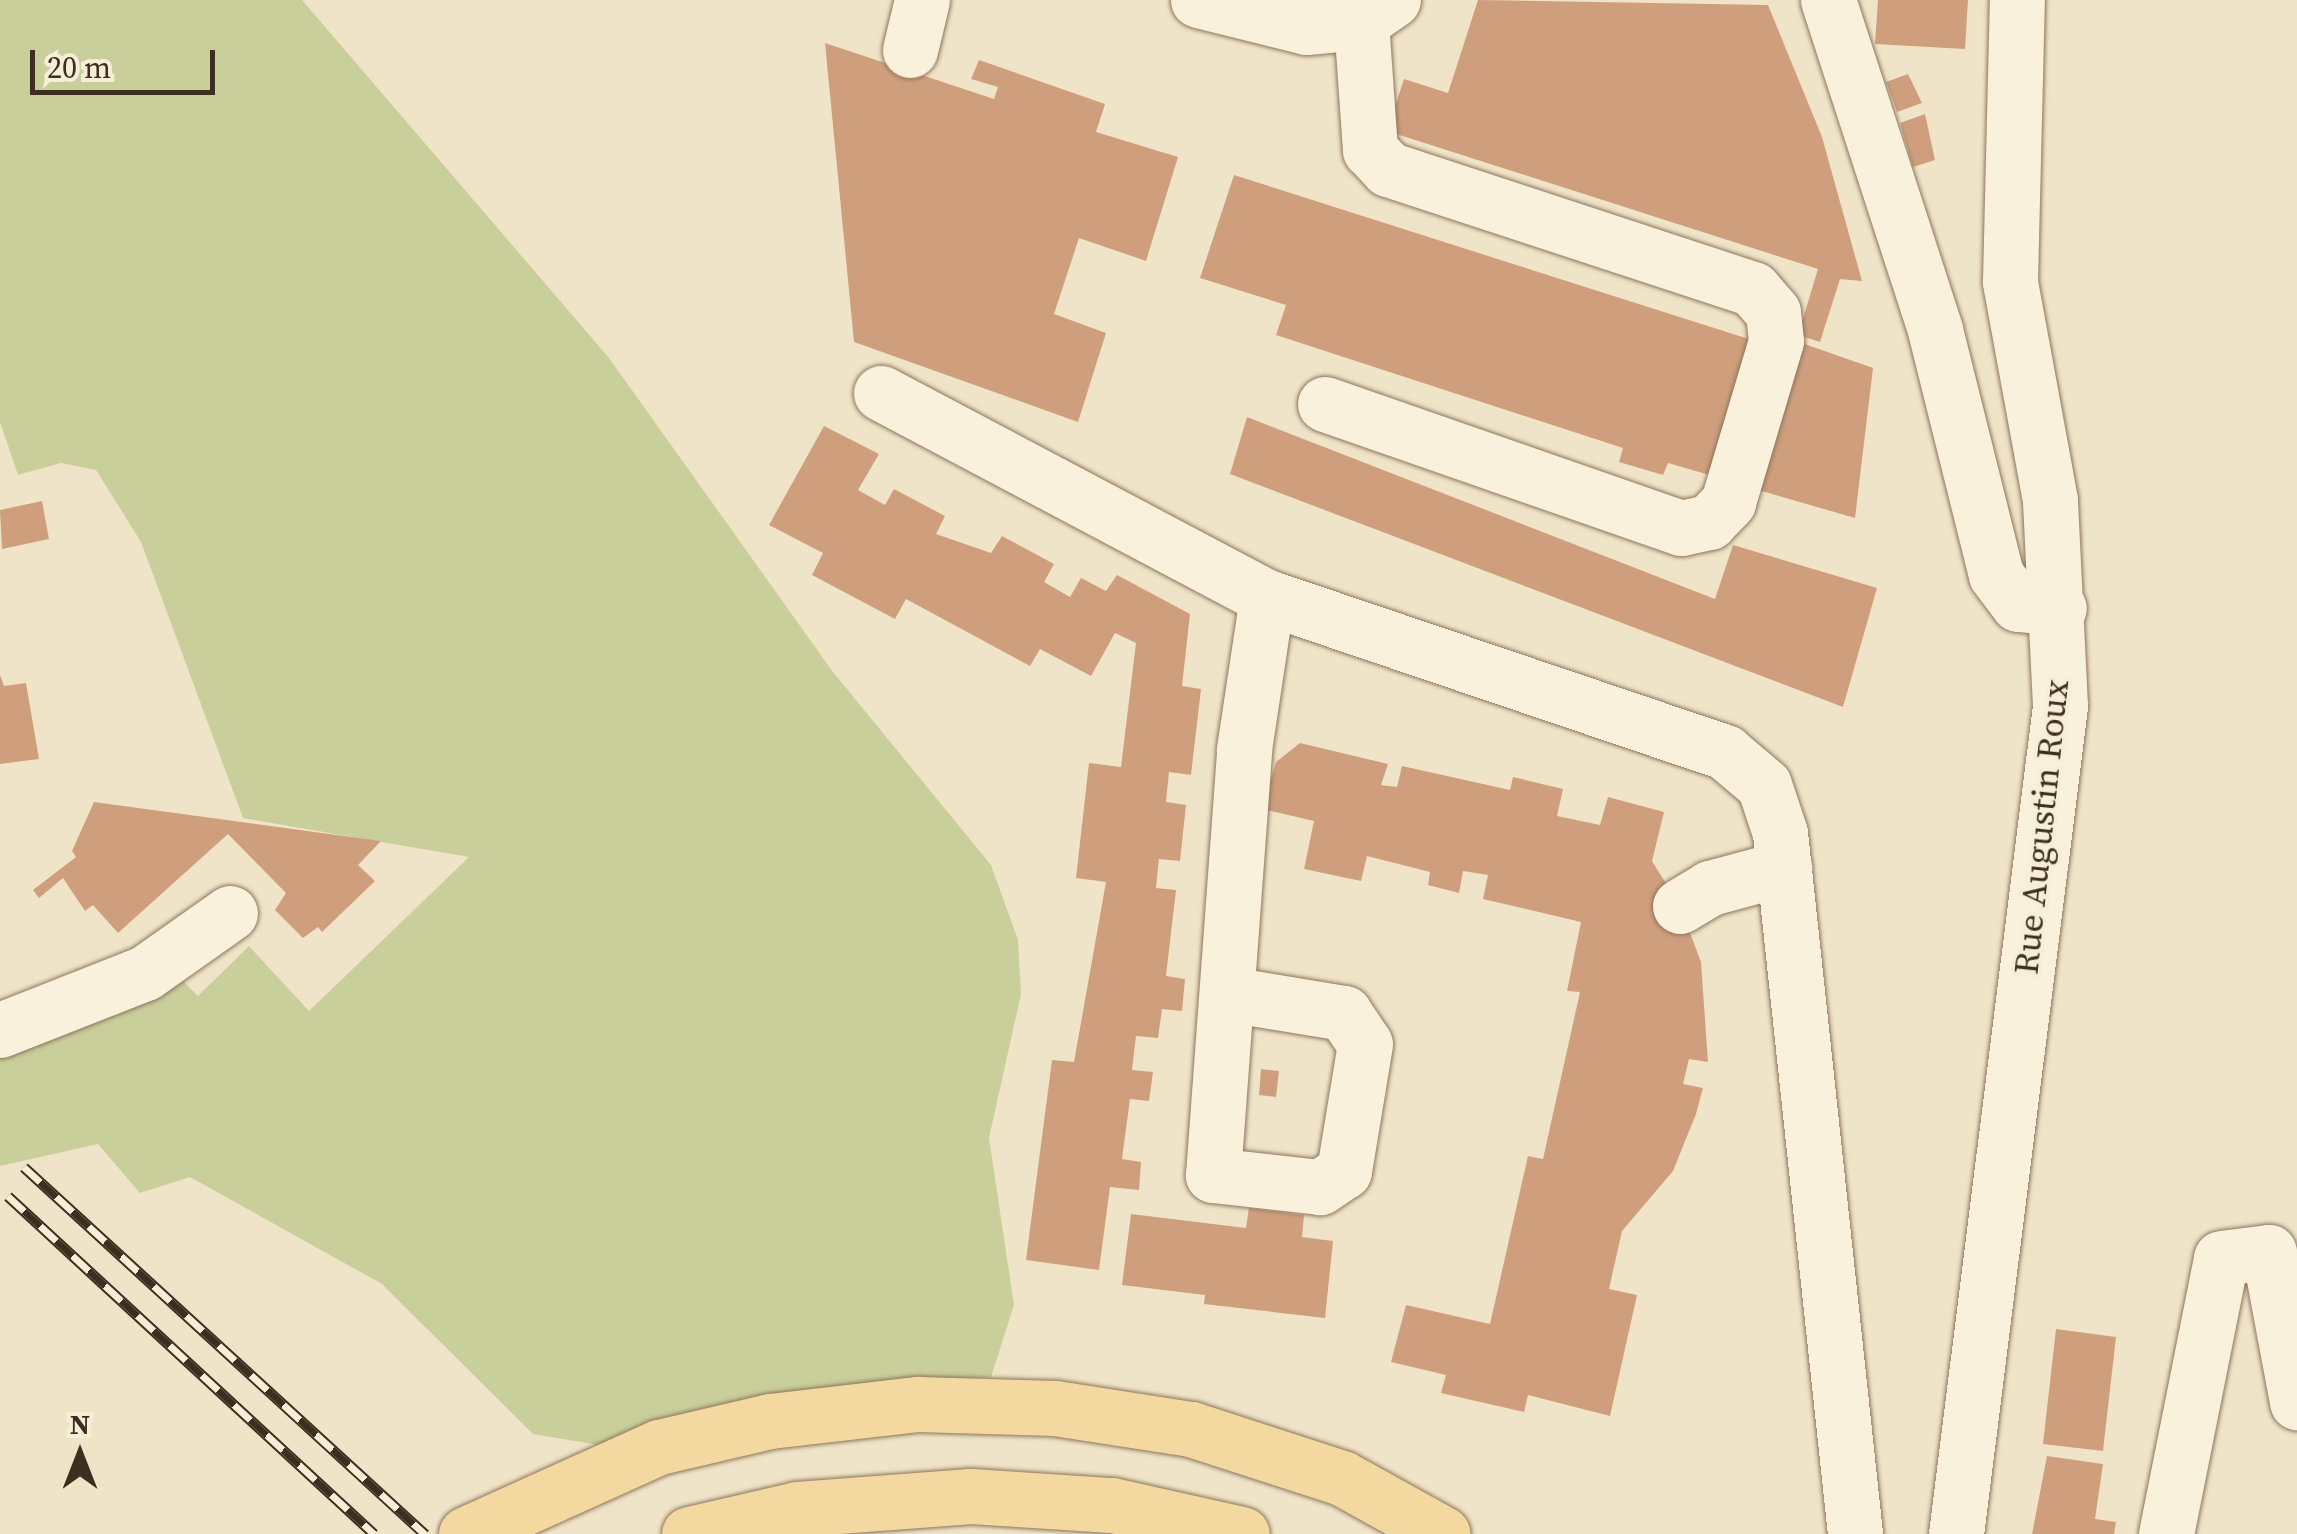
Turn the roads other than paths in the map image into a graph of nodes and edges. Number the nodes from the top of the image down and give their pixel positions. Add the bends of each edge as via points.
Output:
1 (1198, 0) edge
2 (1828, 0) edge
3 (2017, 0) edge
4 (1378, 11) edge
5 (881, 392) dead end
6 (1325, 404) dead end
7 (1268, 597) junction
8 (2059, 608) junction
9 (1784, 868) junction
10 (1680, 906) dead end
11 (230, 913) dead end
12 (1228, 994) dead end
13 (0, 1030) edge
14 (2297, 1402) edge
15 (466, 1534) edge
16 (689, 1534) edge
17 (1242, 1534) edge
18 (1443, 1534) edge
19 (1855, 1534) edge
20 (1956, 1534) edge
21 (2166, 1534) edge

1 - 4 street via 1306,27
2 - 8 street via 1935,330 1996,575 2018,604
3 - 8 street, Rue Augustin Roux via 2010,281 2050,500
4 - 6 street via 1370,150 1388,169 1753,288 1773,312 1776,341 1728,502 1709,522 1681,528
5 - 7 street
7 - 9 street via 1725,752 1764,785
7 - 12 street via 1244,749
8 - 20 street, Rue Augustin Roux via 2060,706
9 - 10 street via 1710,888
9 - 19 street
11 - 13 street via 145,973
14 - 21 street via 2269,1252 2221,1258
15 - 18 main road via 659,1447 770,1421 918,1404 1055,1408 1191,1429 1342,1478
16 - 17 main road via 815,1506 971,1496 1112,1504

